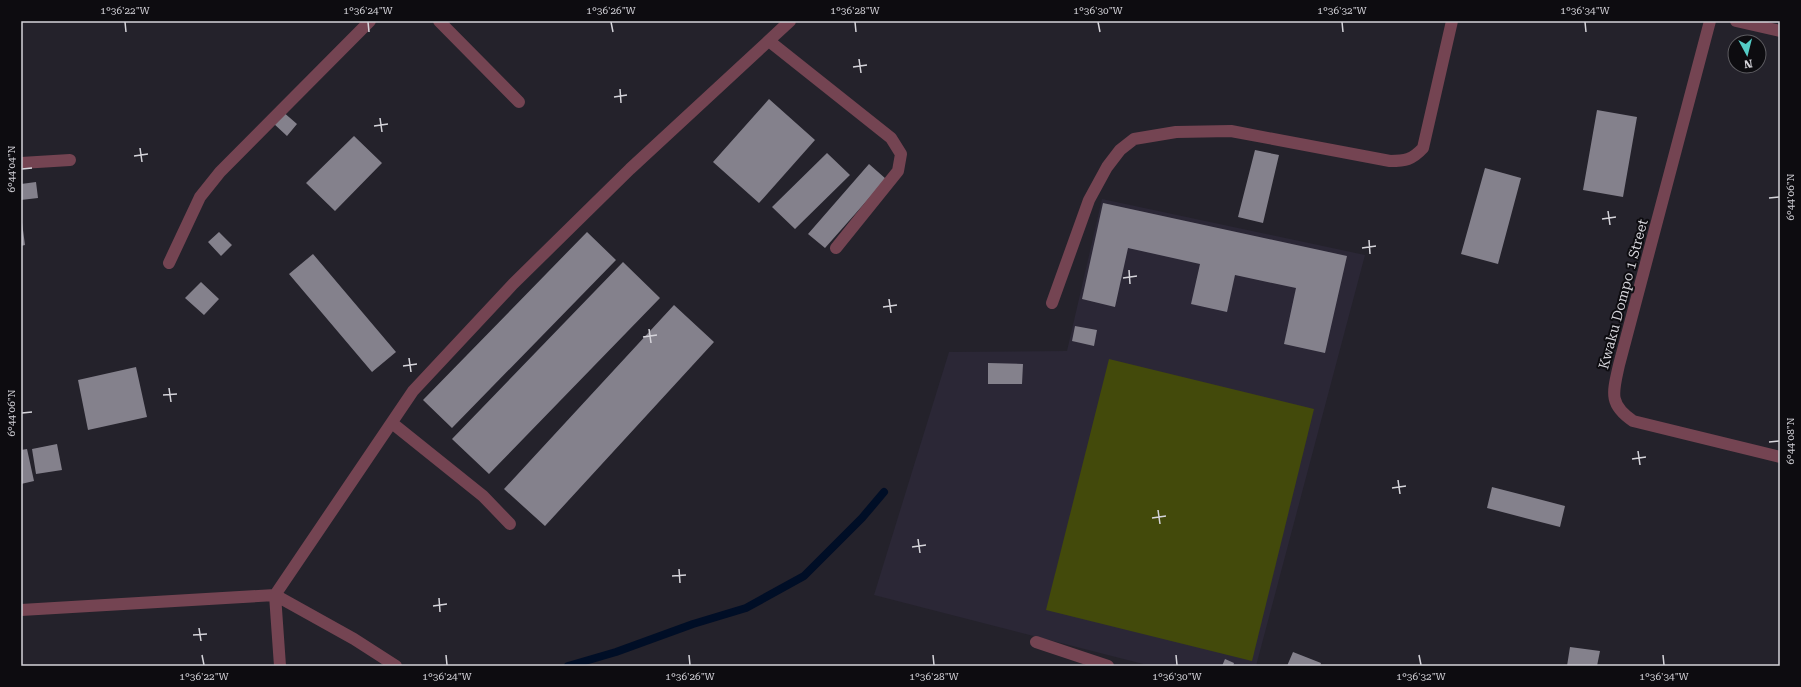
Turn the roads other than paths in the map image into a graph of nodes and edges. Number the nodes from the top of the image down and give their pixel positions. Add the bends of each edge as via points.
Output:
1 (370, 21) edge
2 (439, 21) edge
3 (790, 21) edge
4 (1452, 21) edge
5 (1710, 21) edge
6 (1736, 21) edge
7 (1780, 31) edge
8 (769, 40) junction
9 (519, 102) dead end
10 (70, 160) dead end
11 (21, 163) edge
12 (836, 248) dead end
13 (170, 263) dead end
14 (1052, 303) dead end
15 (392, 423) junction
16 (1780, 457) edge
17 (510, 524) dead end
18 (275, 595) junction
19 (21, 610) edge
20 (1036, 642) dead end
21 (280, 666) edge
22 (396, 666) edge
23 (1108, 666) edge

1 - 13 street via 220,172 200,197
2 - 9 street
3 - 8 street
4 - 14 street via 1422,148 1416,156 1404,161 1390,161 1231,131 1176,132 1134,139 1120,150 1107,167 1089,200
5 - 16 street, Kwaku Dompo 1 Street via 1619,365 1614,387 1615,402 1621,413 1633,422
6 - 7 street
8 - 12 street via 891,138 901,154 898,172
8 - 15 street via 630,169 513,284 413,391
10 - 11 street
15 - 17 street via 482,496
15 - 18 street
18 - 19 street
18 - 21 street
18 - 22 street via 354,639
20 - 23 street

